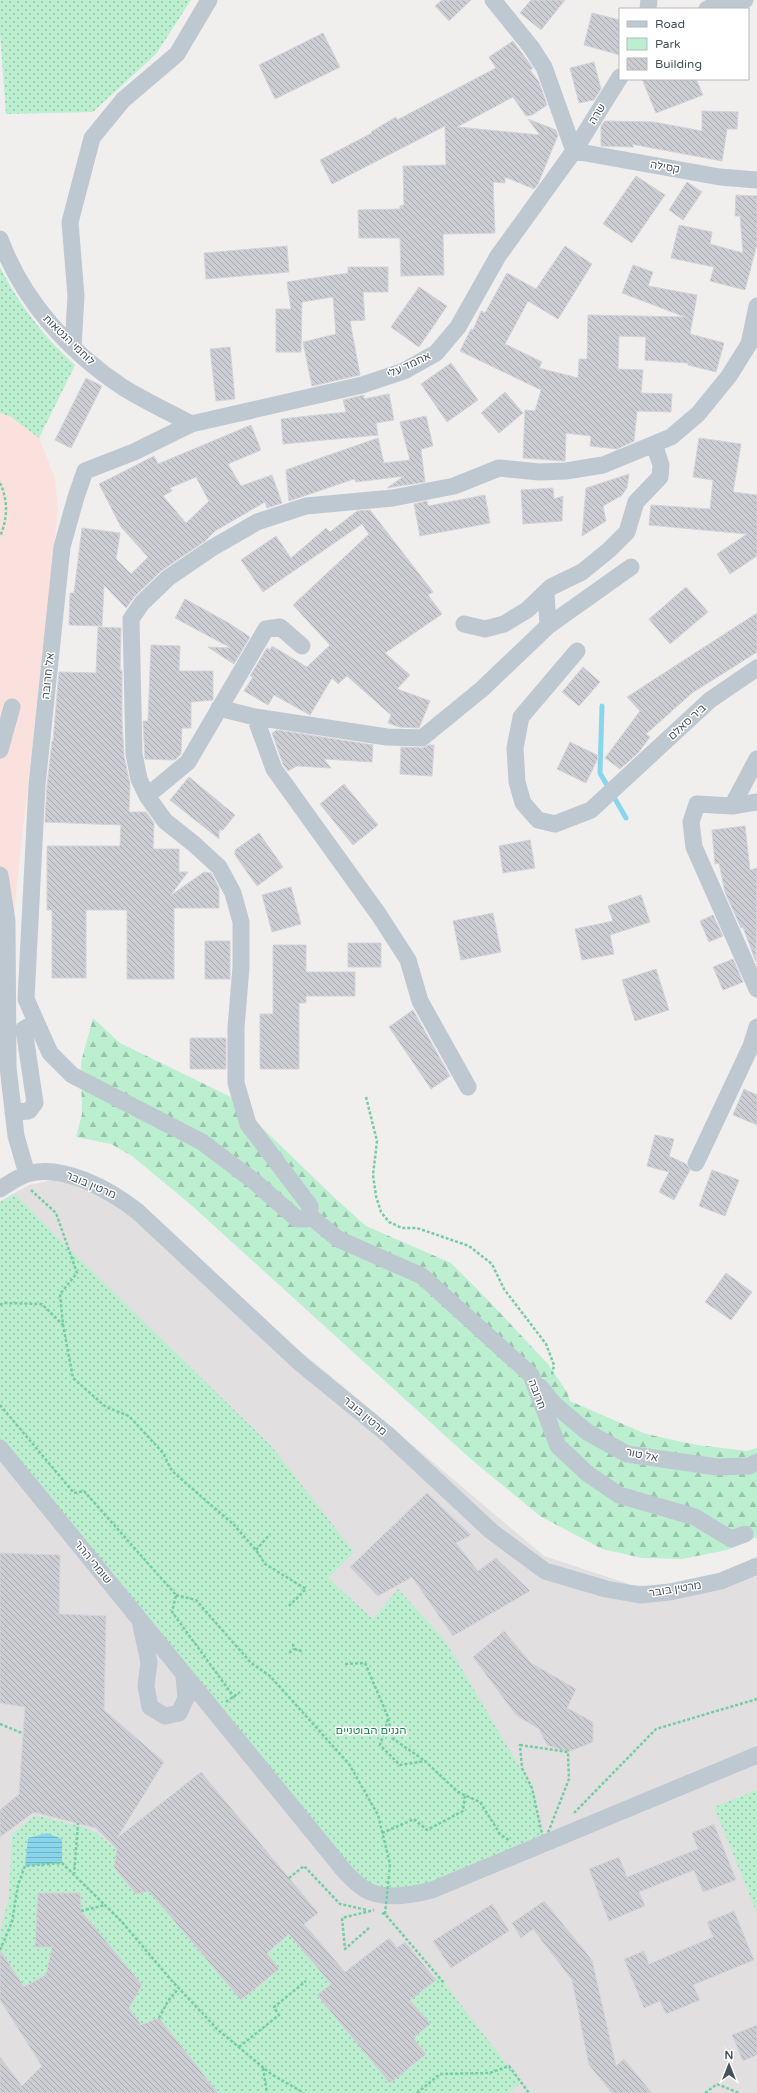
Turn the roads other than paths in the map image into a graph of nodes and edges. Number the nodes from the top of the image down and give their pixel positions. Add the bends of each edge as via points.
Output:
1 (209, 0) edge
2 (493, 0) edge
3 (745, 0) edge
4 (711, 8) edge
5 (619, 79) edge
6 (574, 151) junction
7 (757, 180) edge
8 (0, 239) edge
9 (757, 306) edge
10 (73, 347) junction
11 (191, 424) junction
12 (654, 444) junction
13 (631, 567) dead end
14 (546, 592) junction
15 (464, 624) dead end
16 (548, 626) junction
17 (302, 646) dead end
18 (577, 651) dead end
19 (757, 668) edge
20 (12, 707) dead end
21 (219, 708) junction
22 (255, 717) junction
23 (0, 750) edge
24 (757, 759) edge
25 (147, 796) junction
26 (757, 802) edge
27 (732, 806) junction
28 (0, 875) edge
29 (757, 989) edge
30 (36, 1022) junction
31 (757, 1027) edge
32 (468, 1087) dead end
33 (13, 1112) junction
34 (696, 1163) dead end
35 (23, 1176) junction
36 (0, 1189) edge
37 (310, 1216) junction
38 (530, 1375) junction
39 (0, 1448) edge
40 (757, 1462) edge
41 (745, 1534) dead end
42 (757, 1566) edge
43 (140, 1620) junction
44 (184, 1677) junction
45 (757, 1755) edge

1 - 10 street via 177,54 123,100 92,138 70,222 76,296
2 - 6 street via 544,67
3 - 4 street
5 - 6 street, שרה
6 - 7 street, קסילה via 720,177
6 - 11 street, אחמד עלי via 498,256 458,327 436,353 404,371 362,385
8 - 10 street, לוחמי הגטאות via 8,260 39,310
9 - 12 street via 749,344 730,376 698,414 671,437
10 - 11 street, לוחמי הגטאות via 124,388
11 - 30 street, אל חרובה via 134,452 85,471 62,547 37,786 26,999
12 - 14 street via 661,466 660,477 636,502 626,532 582,572
12 - 25 street via 603,466 539,472 499,468 454,486 393,498 306,506 257,522 168,578 142,603 131,619 134,754 139,779
13 - 16 street
14 - 15 street via 527,610 504,624 485,629
14 - 16 street
16 - 22 street via 482,689 422,738 387,737
17 - 21 street via 280,627 266,629
18 - 19 street, ביר סאלם via 521,717 515,748 517,782 523,803 538,820 555,824 591,810 710,700
20 - 23 street
21 - 22 street
21 - 25 street via 188,762
22 - 32 street via 274,769 379,915 408,960 420,1001
24 - 27 street
25 - 37 street via 165,821 219,868 233,893 241,922 236,1083 248,1124 310,1206
26 - 27 street
27 - 29 street via 698,804 691,829 694,847
28 - 33 street via 7,921 8,1067
30 - 33 street via 24,1029 36,1103 29,1111
30 - 37 street via 50,1053 72,1075 202,1142 255,1182 297,1219 306,1219
31 - 34 street via 751,1046
33 - 35 street
35 - 36 street, מרטין בובר
35 - 42 street, מרטין בובר via 46,1172 64,1173 118,1196 301,1364 387,1434 491,1531 545,1571 606,1589 640,1595 670,1592 721,1581
37 - 38 street, חרובה via 338,1239 422,1276
38 - 40 street, אל טור via 554,1404 587,1432 627,1454 717,1467 749,1466
38 - 41 street, חרובה via 558,1446 588,1474 619,1494 695,1517 731,1539
39 - 43 street, שומרי ההר
43 - 44 street, שומרי ההר
43 - 44 street via 149,1662 146,1686 150,1707 165,1716 179,1713 186,1698
44 - 45 street, שומרי ההר via 346,1873 368,1891 389,1895 425,1892

